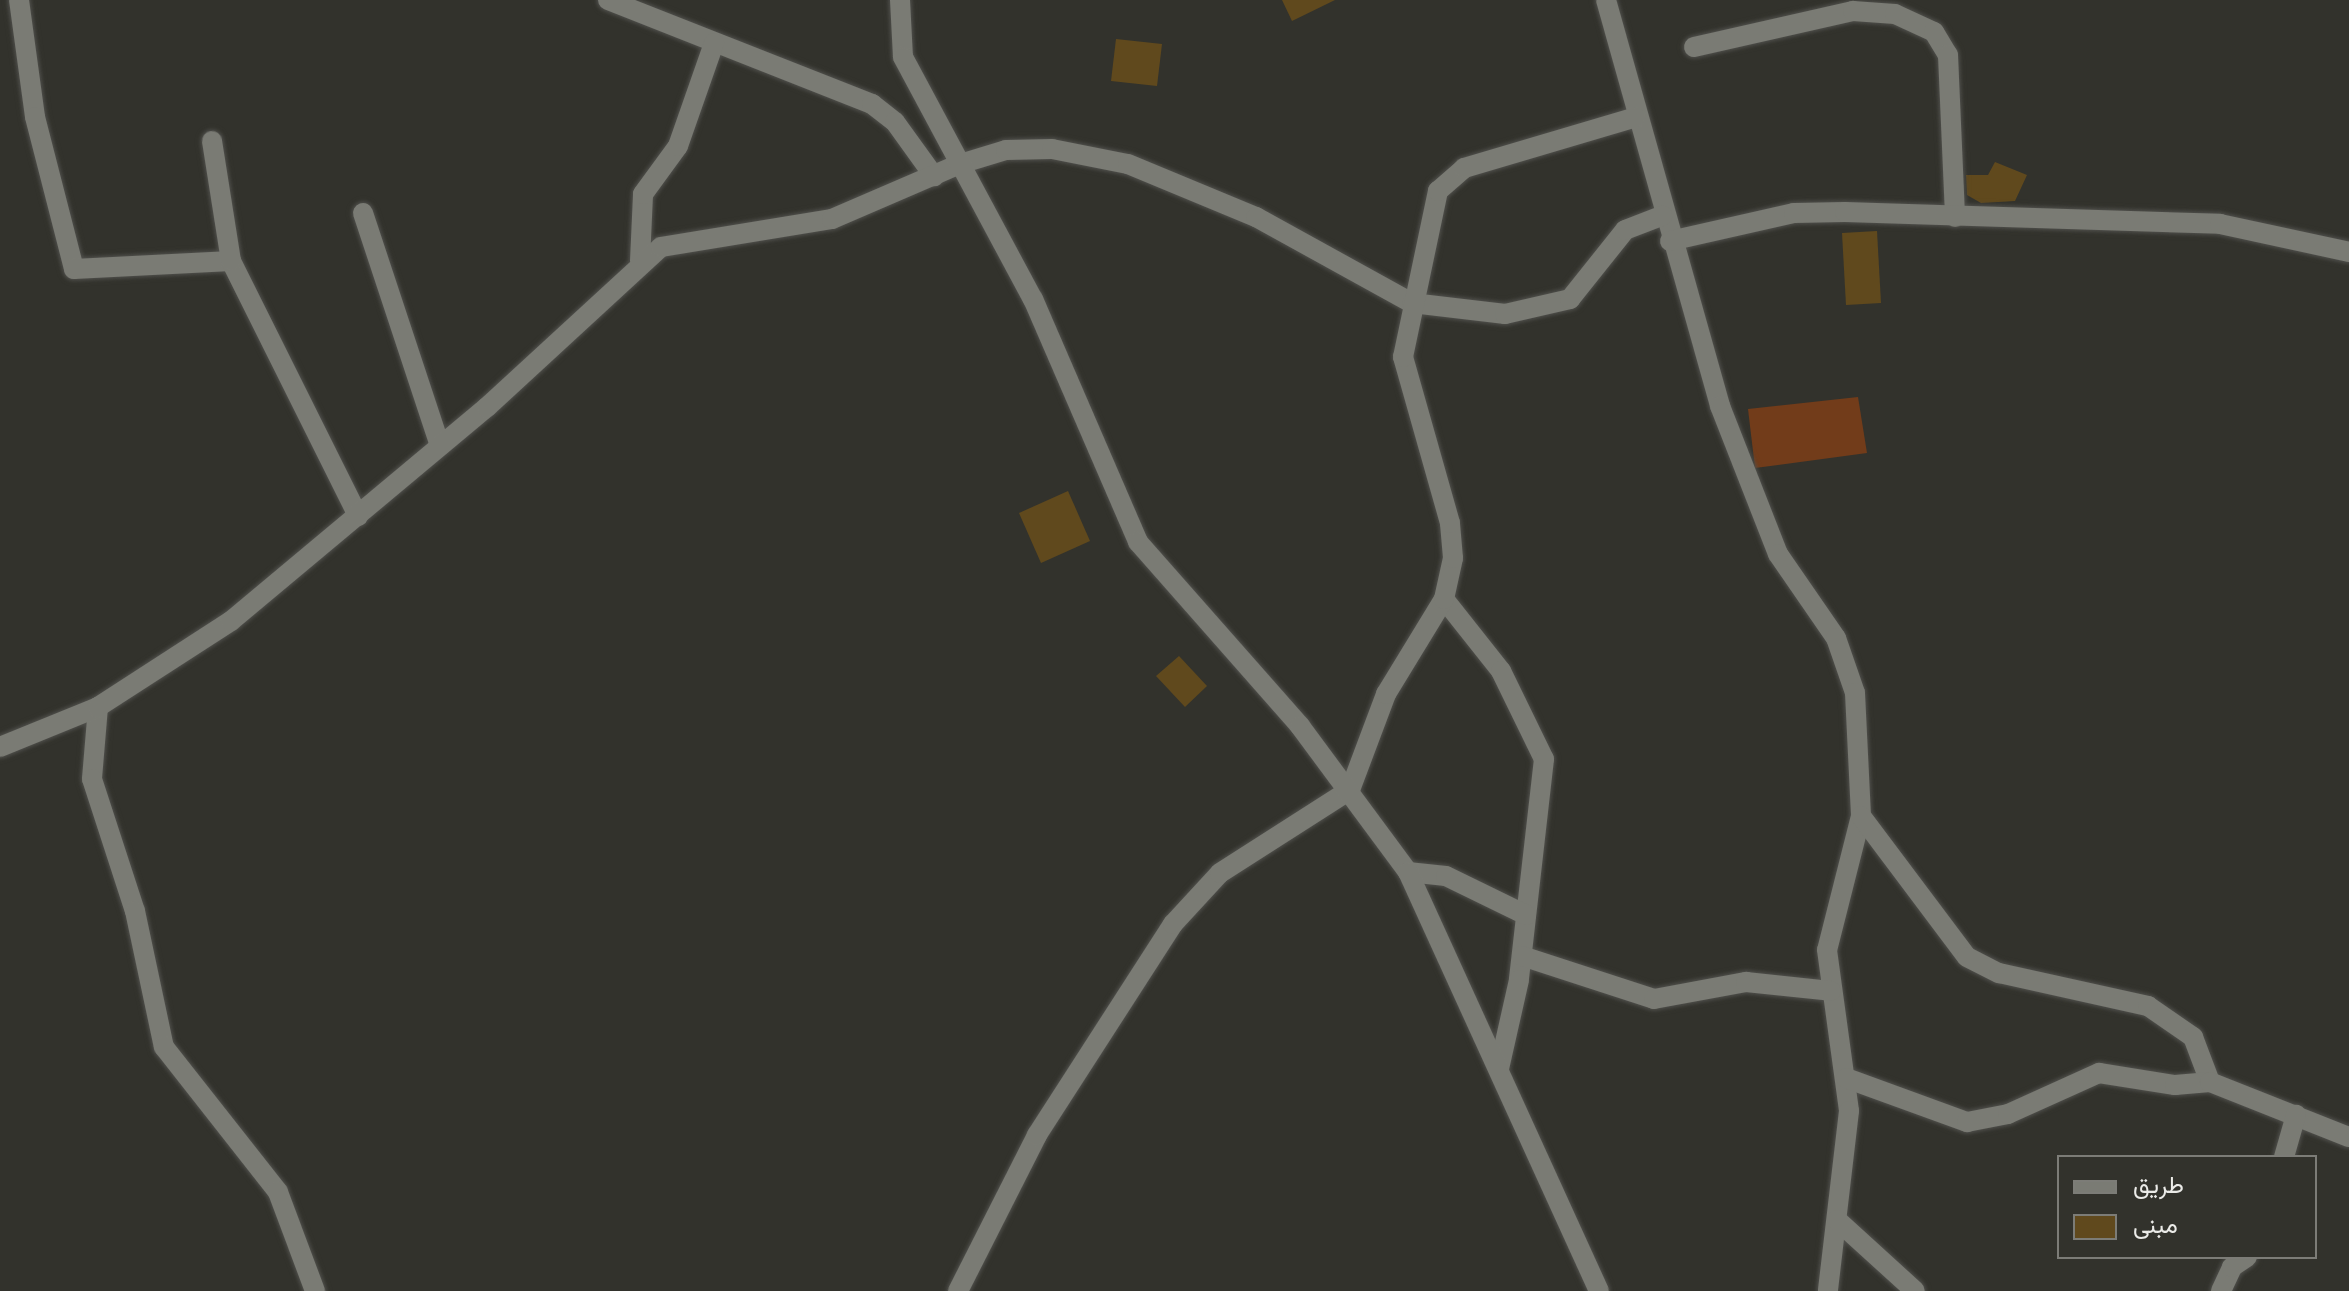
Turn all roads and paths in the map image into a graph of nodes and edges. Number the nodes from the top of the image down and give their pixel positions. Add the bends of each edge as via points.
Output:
1 (19, 0) edge
2 (608, 0) edge
3 (900, 0) edge
4 (1606, 0) edge
5 (714, 43) junction
6 (1694, 47) dead end
7 (1636, 117) junction
8 (212, 141) dead end
9 (960, 164) junction
10 (934, 176) junction
11 (363, 213) dead end
12 (1662, 216) junction
13 (1955, 217) junction
14 (1670, 241) junction
15 (2349, 252) edge
16 (231, 261) junction
17 (640, 261) junction
18 (1412, 303) junction
19 (440, 446) junction
20 (358, 516) junction
21 (1444, 599) junction
22 (98, 707) junction
23 (0, 747) edge
24 (1350, 790) junction
25 (1861, 816) junction
26 (1408, 872) junction
27 (1526, 915) junction
28 (1522, 956) junction
29 (1831, 991) junction
30 (1499, 1069) junction
31 (1846, 1078) junction
32 (2210, 1082) junction
33 (2296, 1115) junction
34 (2349, 1137) edge
35 (2285, 1155) edge
36 (1837, 1220) junction
37 (2245, 1259) edge
38 (315, 1291) edge
39 (958, 1291) edge
40 (1599, 1291) edge
41 (1828, 1291) edge
42 (1915, 1291) edge
43 (2221, 1291) edge

1 - 16 street via 35,117 74,269
2 - 5 street
3 - 9 street via 903,57
4 - 7 street
5 - 10 street via 872,104 895,122
5 - 17 street via 678,146 643,194
6 - 13 street via 1853,11 1895,14 1934,32 1948,55
7 - 12 street
7 - 18 street via 1449,177 1438,191
8 - 16 street
9 - 10 street
9 - 18 street via 1006,150 1052,149 1128,164 1256,217
9 - 24 street via 1033,299 1138,542
10 - 17 street via 832,219 689,238
11 - 19 street
12 - 14 street
12 - 18 street via 1625,230 1582,289 1556,307 1490,314
13 - 14 street via 1794,213
13 - 15 street via 2220,224
14 - 25 street via 1720,406 1774,543 1849,669 1862,744
16 - 20 street
17 - 19 street
18 - 21 street via 1403,357 1450,523 1453,558
19 - 20 street
20 - 22 street via 231,621
21 - 24 street via 1386,694
21 - 27 street via 1501,671 1541,746 1544,774
22 - 23 street
22 - 38 street via 92,779 135,911 164,1047 278,1192
24 - 26 street
24 - 39 street via 1220,873 1173,924 1037,1135
25 - 29 street via 1831,914
25 - 32 street via 1967,957 1999,973 2148,1006 2193,1037
26 - 27 street via 1446,876
26 - 30 street
27 - 28 street
28 - 29 street via 1654,999 1746,982
28 - 30 street
29 - 31 street
30 - 40 street
31 - 32 street via 1967,1122 2008,1114 2099,1073 2175,1085
31 - 36 street
32 - 33 street
33 - 34 street
33 - 35 street
36 - 41 street
36 - 42 street
37 - 43 street via 2226,1275

